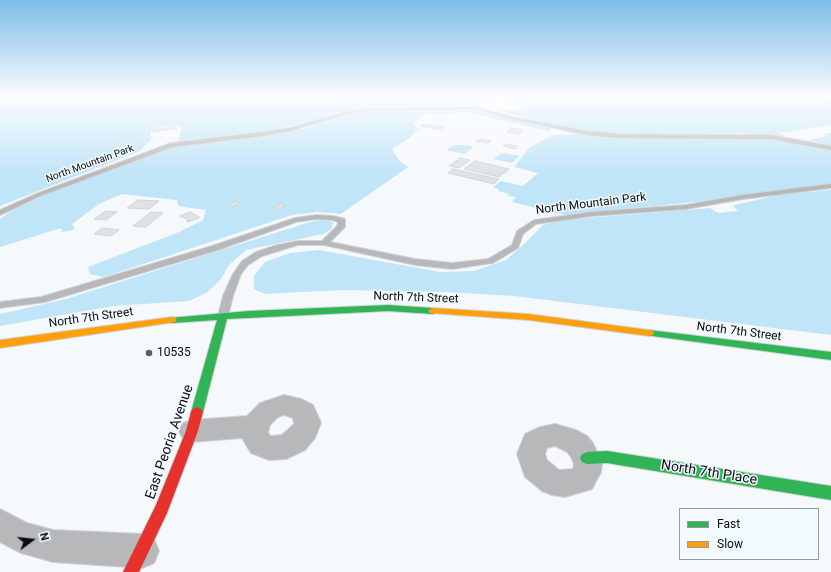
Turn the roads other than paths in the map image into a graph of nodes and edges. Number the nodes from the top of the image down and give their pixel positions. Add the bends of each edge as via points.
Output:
1 (312, 123) edge
2 (536, 123) edge
3 (831, 148) edge
4 (831, 186) edge
5 (0, 213) edge
6 (324, 243) junction
7 (0, 305) edge
8 (223, 316) junction
9 (0, 344) edge
10 (831, 356) edge
11 (255, 426) dead end
12 (192, 431) junction
13 (587, 458) dead end
14 (831, 493) edge
15 (0, 524) edge
16 (136, 562) edge

1 - 5 lane, North Mountain Park via 262,134 171,145 38,195
2 - 3 lane, North Mountain Park via 587,133 620,136 771,137
4 - 6 lane, North Mountain Park via 686,207 592,214 534,222 520,233 515,246 490,261 452,266 415,262
6 - 7 lane via 341,227 342,221 316,217 295,220 215,248 42,300
6 - 8 lane, North Mountain Park via 298,243 280,247 259,254 245,263 237,274
8 - 9 main road, North 7th Street via 125,325
8 - 10 main road, North 7th Street via 388,308 456,311 535,318
8 - 12 main road, East Peoria Avenue
11 - 12 street
12 - 16 main road, East Peoria Avenue via 162,508
13 - 14 main road, North 7th Place via 607,456
15 - 16 street via 21,537 53,546

